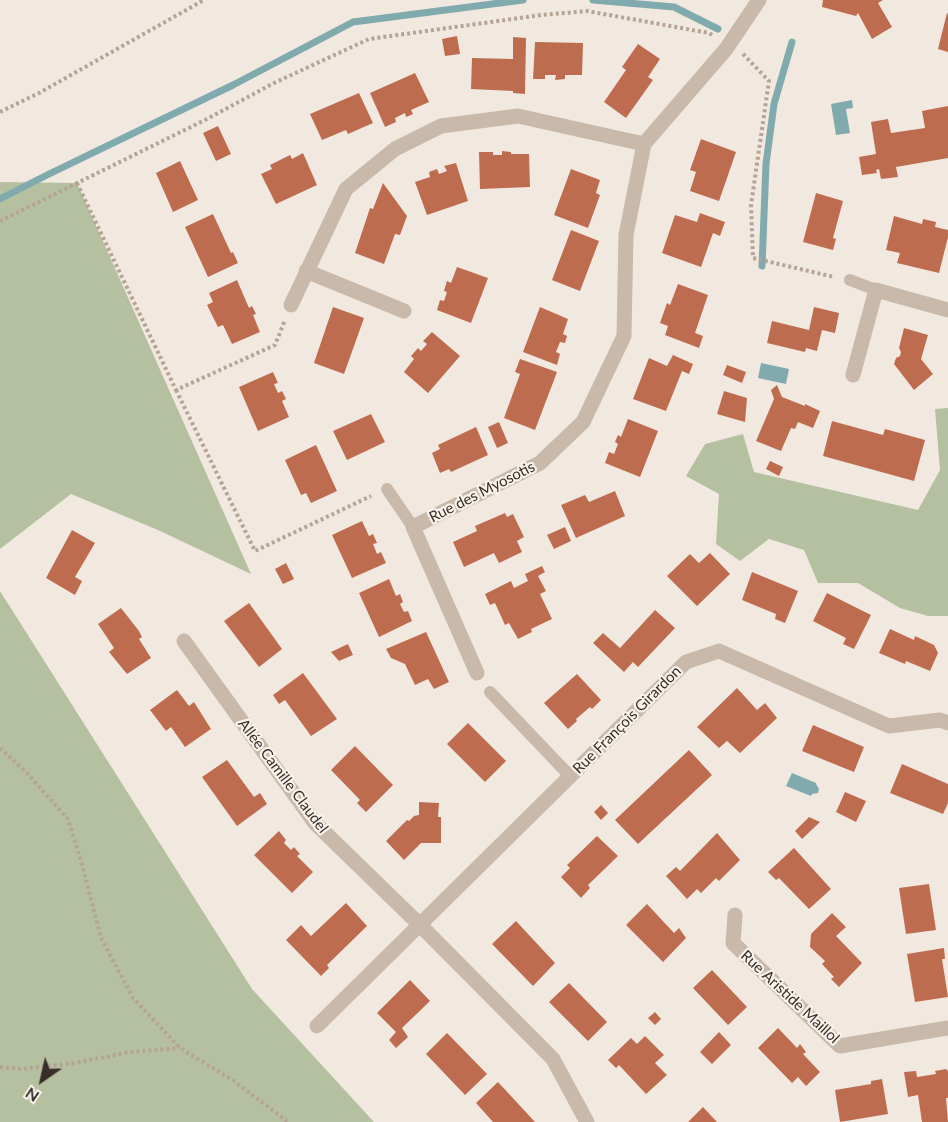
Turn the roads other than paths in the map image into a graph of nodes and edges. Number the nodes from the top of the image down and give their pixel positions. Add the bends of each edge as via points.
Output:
1 (759, 0) edge
2 (644, 144) junction
3 (306, 272) junction
4 (850, 280) dead end
5 (876, 290) junction
6 (291, 305) road end
7 (404, 310) dead end
8 (948, 310) edge
9 (853, 375) dead end
10 (387, 489) road end
11 (413, 527) junction
12 (184, 641) dead end
13 (477, 673) dead end
14 (489, 692) dead end
15 (948, 723) edge
16 (570, 776) junction
17 (735, 915) dead end
18 (420, 926) junction
19 (317, 1026) dead end
20 (948, 1028) edge
21 (587, 1122) edge

1 - 2 street, Rue des Myosotis via 726,49
2 - 3 street via 518,116 441,126 395,149 346,189
2 - 11 street, Rue des Myosotis via 626,234 624,336 583,422 540,463
3 - 6 street
3 - 7 street
4 - 5 lane
5 - 8 street
5 - 9 street
10 - 11 lane
11 - 13 street, Rue des Myosotis
12 - 18 street, Allée Camille Claudel via 315,824
14 - 16 lane
15 - 16 street, Rue François Girardon via 940,720 889,726 719,651 686,662
16 - 18 street, Rue François Girardon
17 - 20 street, Rue Aristide Maillol via 733,943 840,1046
18 - 19 street, Rue François Girardon
18 - 21 street via 553,1059

